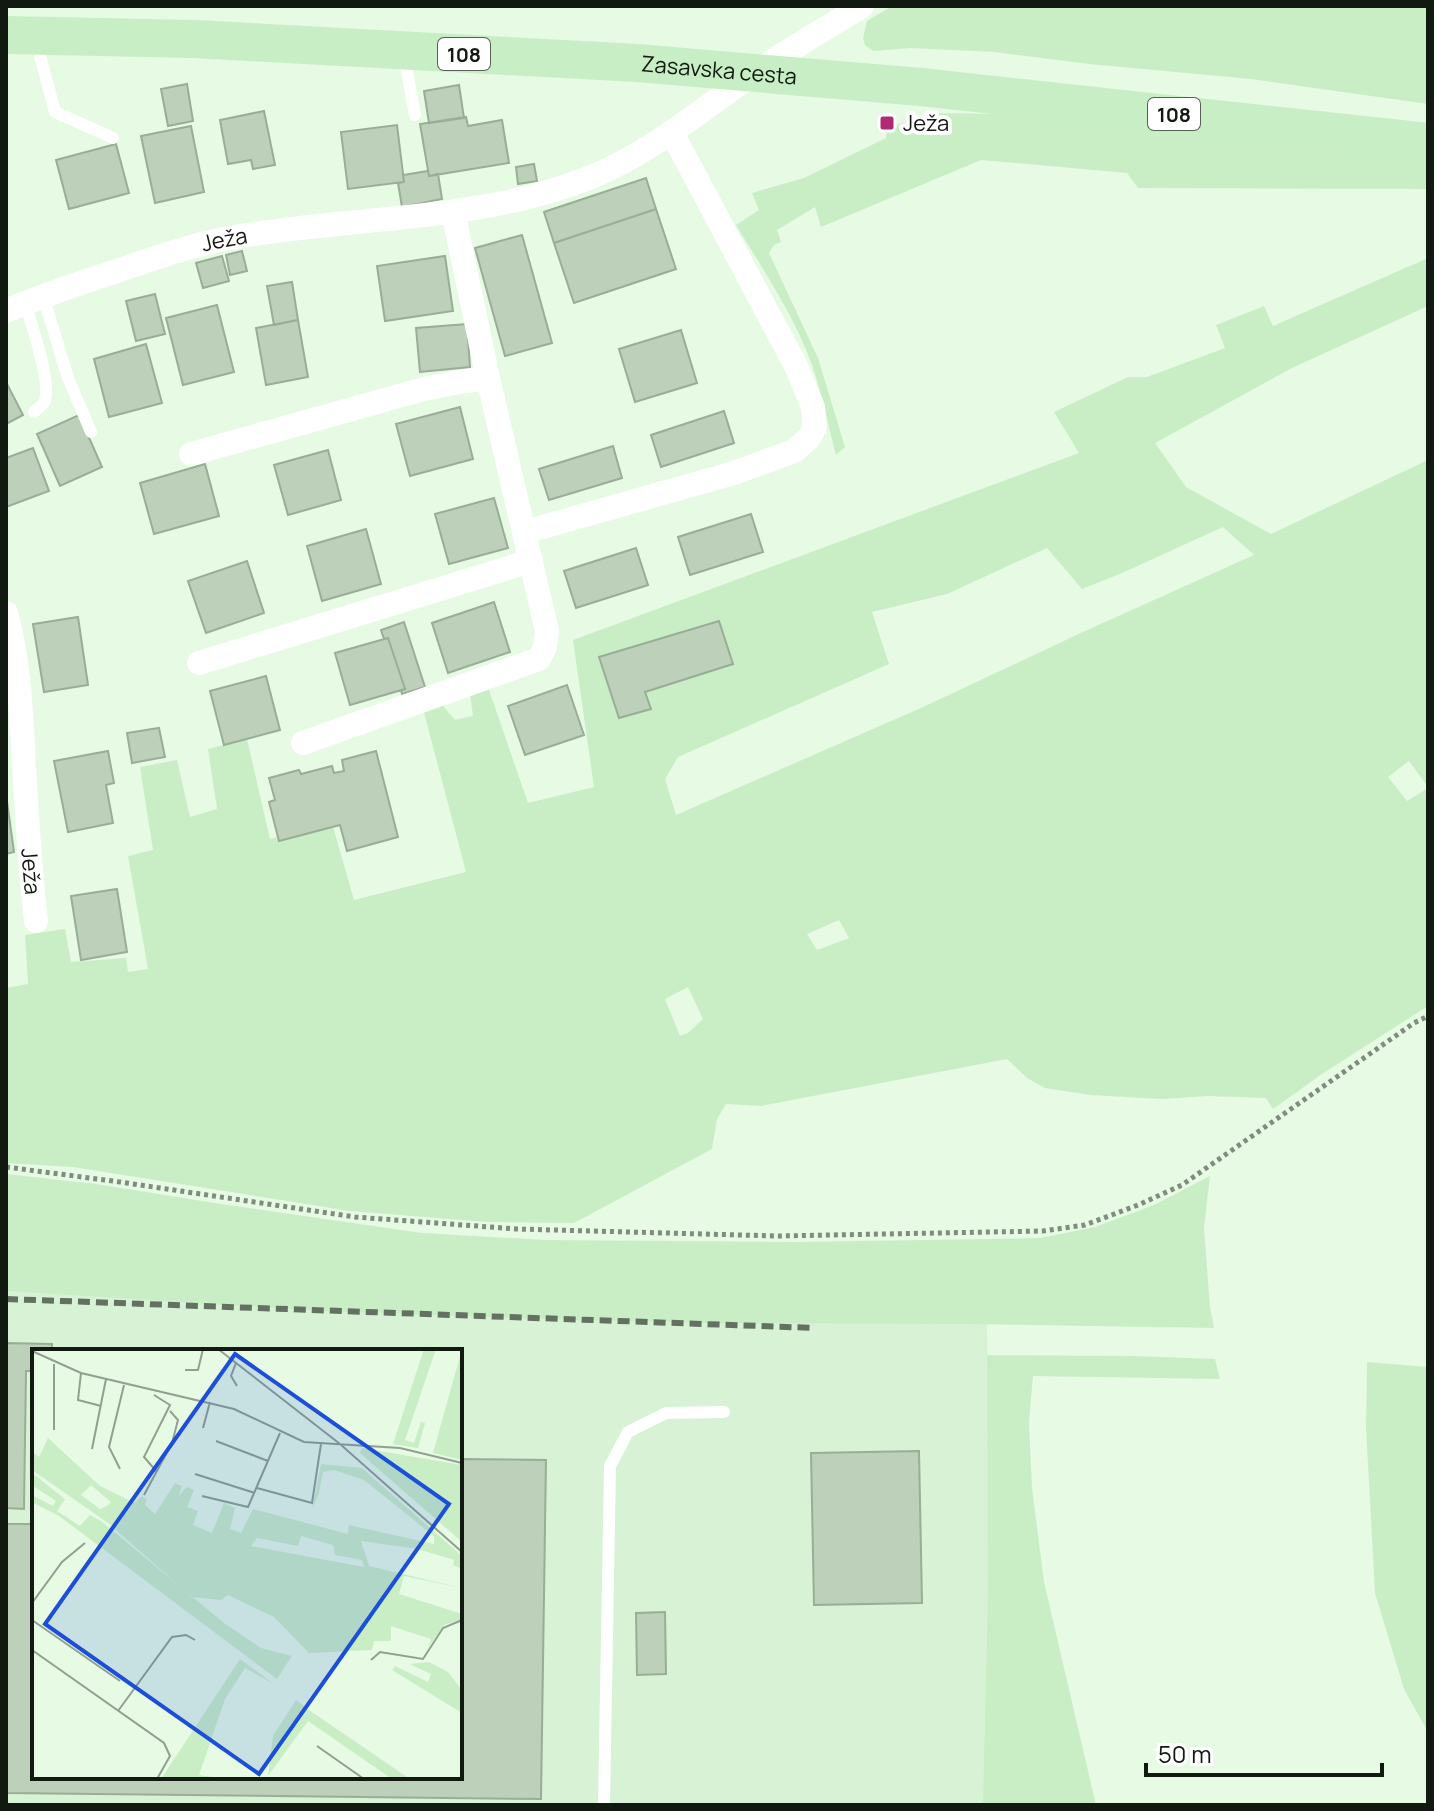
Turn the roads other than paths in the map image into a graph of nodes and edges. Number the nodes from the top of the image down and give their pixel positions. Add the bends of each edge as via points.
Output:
1 (862, 6) edge
2 (20, 35) edge
3 (403, 50) junction
4 (755, 72) junction
5 (415, 115) dead end
6 (672, 133) junction
7 (113, 138) dead end
8 (1428, 142) edge
9 (453, 212) junction
10 (25, 304) edge
11 (488, 378) junction
12 (34, 412) dead end
13 (91, 432) dead end
14 (191, 454) dead end
15 (525, 532) junction
16 (531, 561) junction
17 (6, 613) edge
18 (199, 663) dead end
19 (303, 743) dead end
20 (15, 776) edge
21 (36, 921) dead end
22 (724, 1412) dead end
23 (604, 1805) edge

1 - 4 street, Ježa
2 - 3 main road, Zasavska cesta / 108
2 - 7 lane via 55,112
3 - 4 main road, Zasavska cesta / 108
3 - 5 lane
4 - 6 street, Ježa
4 - 8 main road, Zasavska cesta / 108
6 - 9 street, Ježa via 587,178
6 - 15 street via 796,366 813,407 815,427 809,438 782,456
9 - 10 street, Ježa via 229,238 175,251
9 - 11 street
10 - 12 lane via 47,389
10 - 13 lane via 68,378
11 - 14 street via 424,389
11 - 15 street
15 - 16 street
16 - 18 street
16 - 19 street via 547,631 539,659
17 - 20 street, Ježa via 19,676
20 - 21 street, Ježa
22 - 23 lane via 666,1413 628,1432 610,1466

